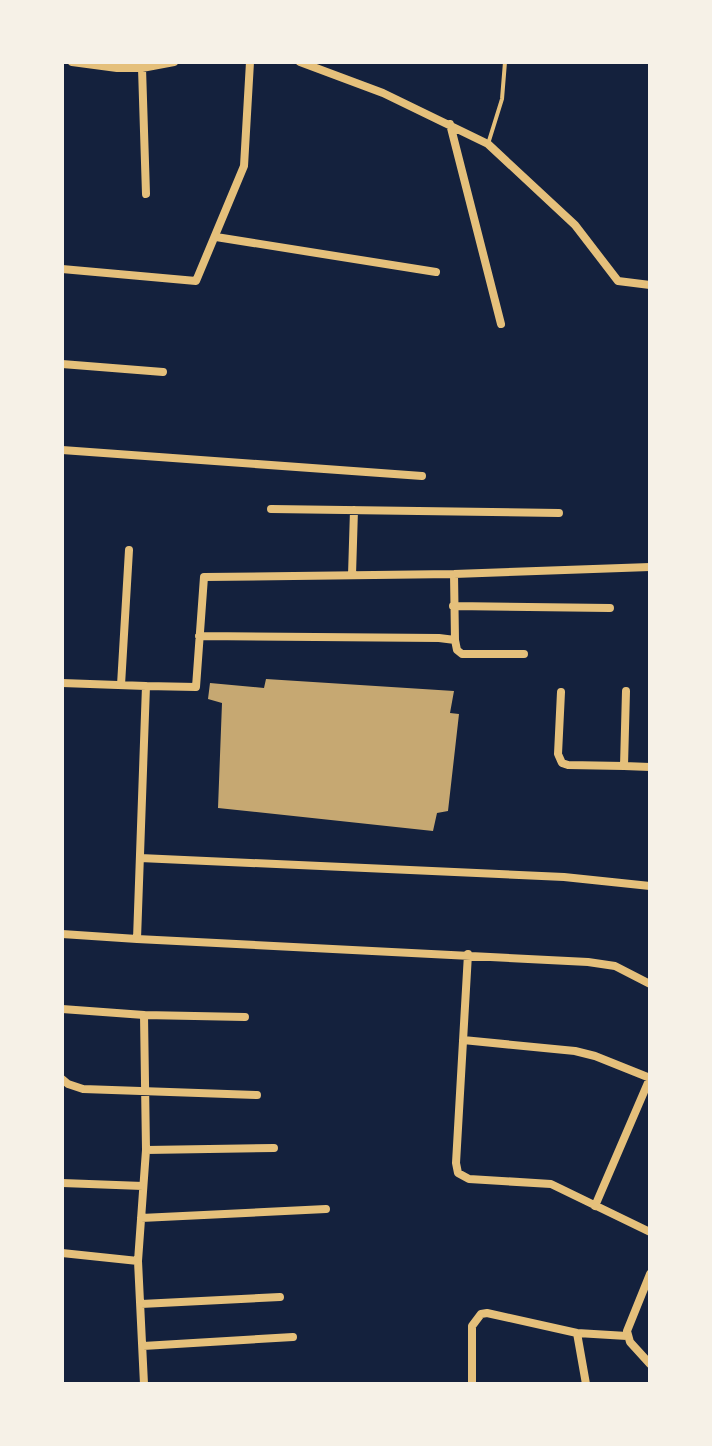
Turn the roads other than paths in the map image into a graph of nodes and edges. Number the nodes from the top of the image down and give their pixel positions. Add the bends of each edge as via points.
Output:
1 (72, 62) edge
2 (174, 62) edge
3 (250, 62) edge
4 (300, 62) edge
5 (505, 62) edge
6 (144, 65) edge
7 (450, 124) junction
8 (488, 144) junction
9 (146, 194) dead end
10 (216, 237) junction
11 (62, 269) edge
12 (436, 272) dead end
13 (650, 285) edge
14 (501, 324) dead end
15 (62, 364) edge
16 (163, 372) dead end
17 (62, 450) edge
18 (422, 476) dead end
19 (271, 509) dead end
20 (354, 510) junction
21 (559, 513) dead end
22 (129, 550) dead end
23 (650, 567) edge
24 (454, 574) junction
25 (352, 575) junction
26 (453, 606) junction
27 (610, 608) dead end
28 (199, 636) junction
29 (455, 640) junction
30 (524, 654) dead end
31 (62, 683) edge
32 (121, 685) junction
33 (146, 686) junction
34 (626, 691) dead end
35 (561, 692) dead end
36 (624, 766) junction
37 (650, 767) edge
38 (140, 858) junction
39 (650, 886) edge
40 (62, 934) edge
41 (137, 939) junction
42 (468, 954) junction
43 (650, 984) edge
44 (62, 1009) edge
45 (144, 1015) junction
46 (245, 1017) dead end
47 (463, 1040) junction
48 (650, 1078) edge
49 (62, 1079) edge
50 (146, 1092) junction
51 (257, 1095) dead end
52 (274, 1148) dead end
53 (146, 1150) junction
54 (62, 1183) edge
55 (143, 1186) junction
56 (595, 1206) junction
57 (326, 1209) dead end
58 (141, 1218) junction
59 (650, 1232) edge
60 (62, 1253) edge
61 (138, 1261) junction
62 (650, 1274) edge
63 (280, 1297) dead end
64 (141, 1304) junction
65 (577, 1333) junction
66 (627, 1336) junction
67 (293, 1337) dead end
68 (143, 1346) junction
69 (650, 1364) edge
70 (144, 1384) edge
71 (472, 1384) edge
72 (586, 1384) edge

1 - 6 street via 117,68
2 - 6 street
3 - 10 street via 244,166
4 - 7 street
5 - 8 lane via 502,99
6 - 9 street
7 - 8 street
7 - 14 street
8 - 13 street via 575,225 618,281
10 - 11 street via 196,281
10 - 12 street
15 - 16 street
17 - 18 street
19 - 20 street
20 - 21 street
20 - 25 street
22 - 32 street
23 - 24 street
24 - 25 street
24 - 26 street
25 - 28 street via 204,577
26 - 27 street
26 - 29 street
28 - 29 street
28 - 33 street via 196,687
29 - 30 street via 462,654
31 - 32 street
32 - 33 street
33 - 38 street
34 - 36 street
35 - 36 street via 562,763
36 - 37 street
38 - 39 street via 564,877
38 - 41 street
40 - 41 street
41 - 42 street
42 - 43 street via 615,966
42 - 47 street
44 - 45 street
45 - 46 street
45 - 50 street
47 - 48 street via 575,1051
47 - 56 street via 458,1173 469,1179 551,1184
48 - 56 street
49 - 50 street via 83,1089
50 - 51 street
50 - 53 street
52 - 53 street
53 - 55 street
54 - 55 street
55 - 58 street
56 - 59 street
57 - 58 street
58 - 61 street
60 - 61 street
61 - 64 street
62 - 66 street
63 - 64 street
64 - 68 street
65 - 66 street
65 - 71 street via 487,1313 478,1316 472,1326
65 - 72 street
66 - 69 street
67 - 68 street
68 - 70 street

